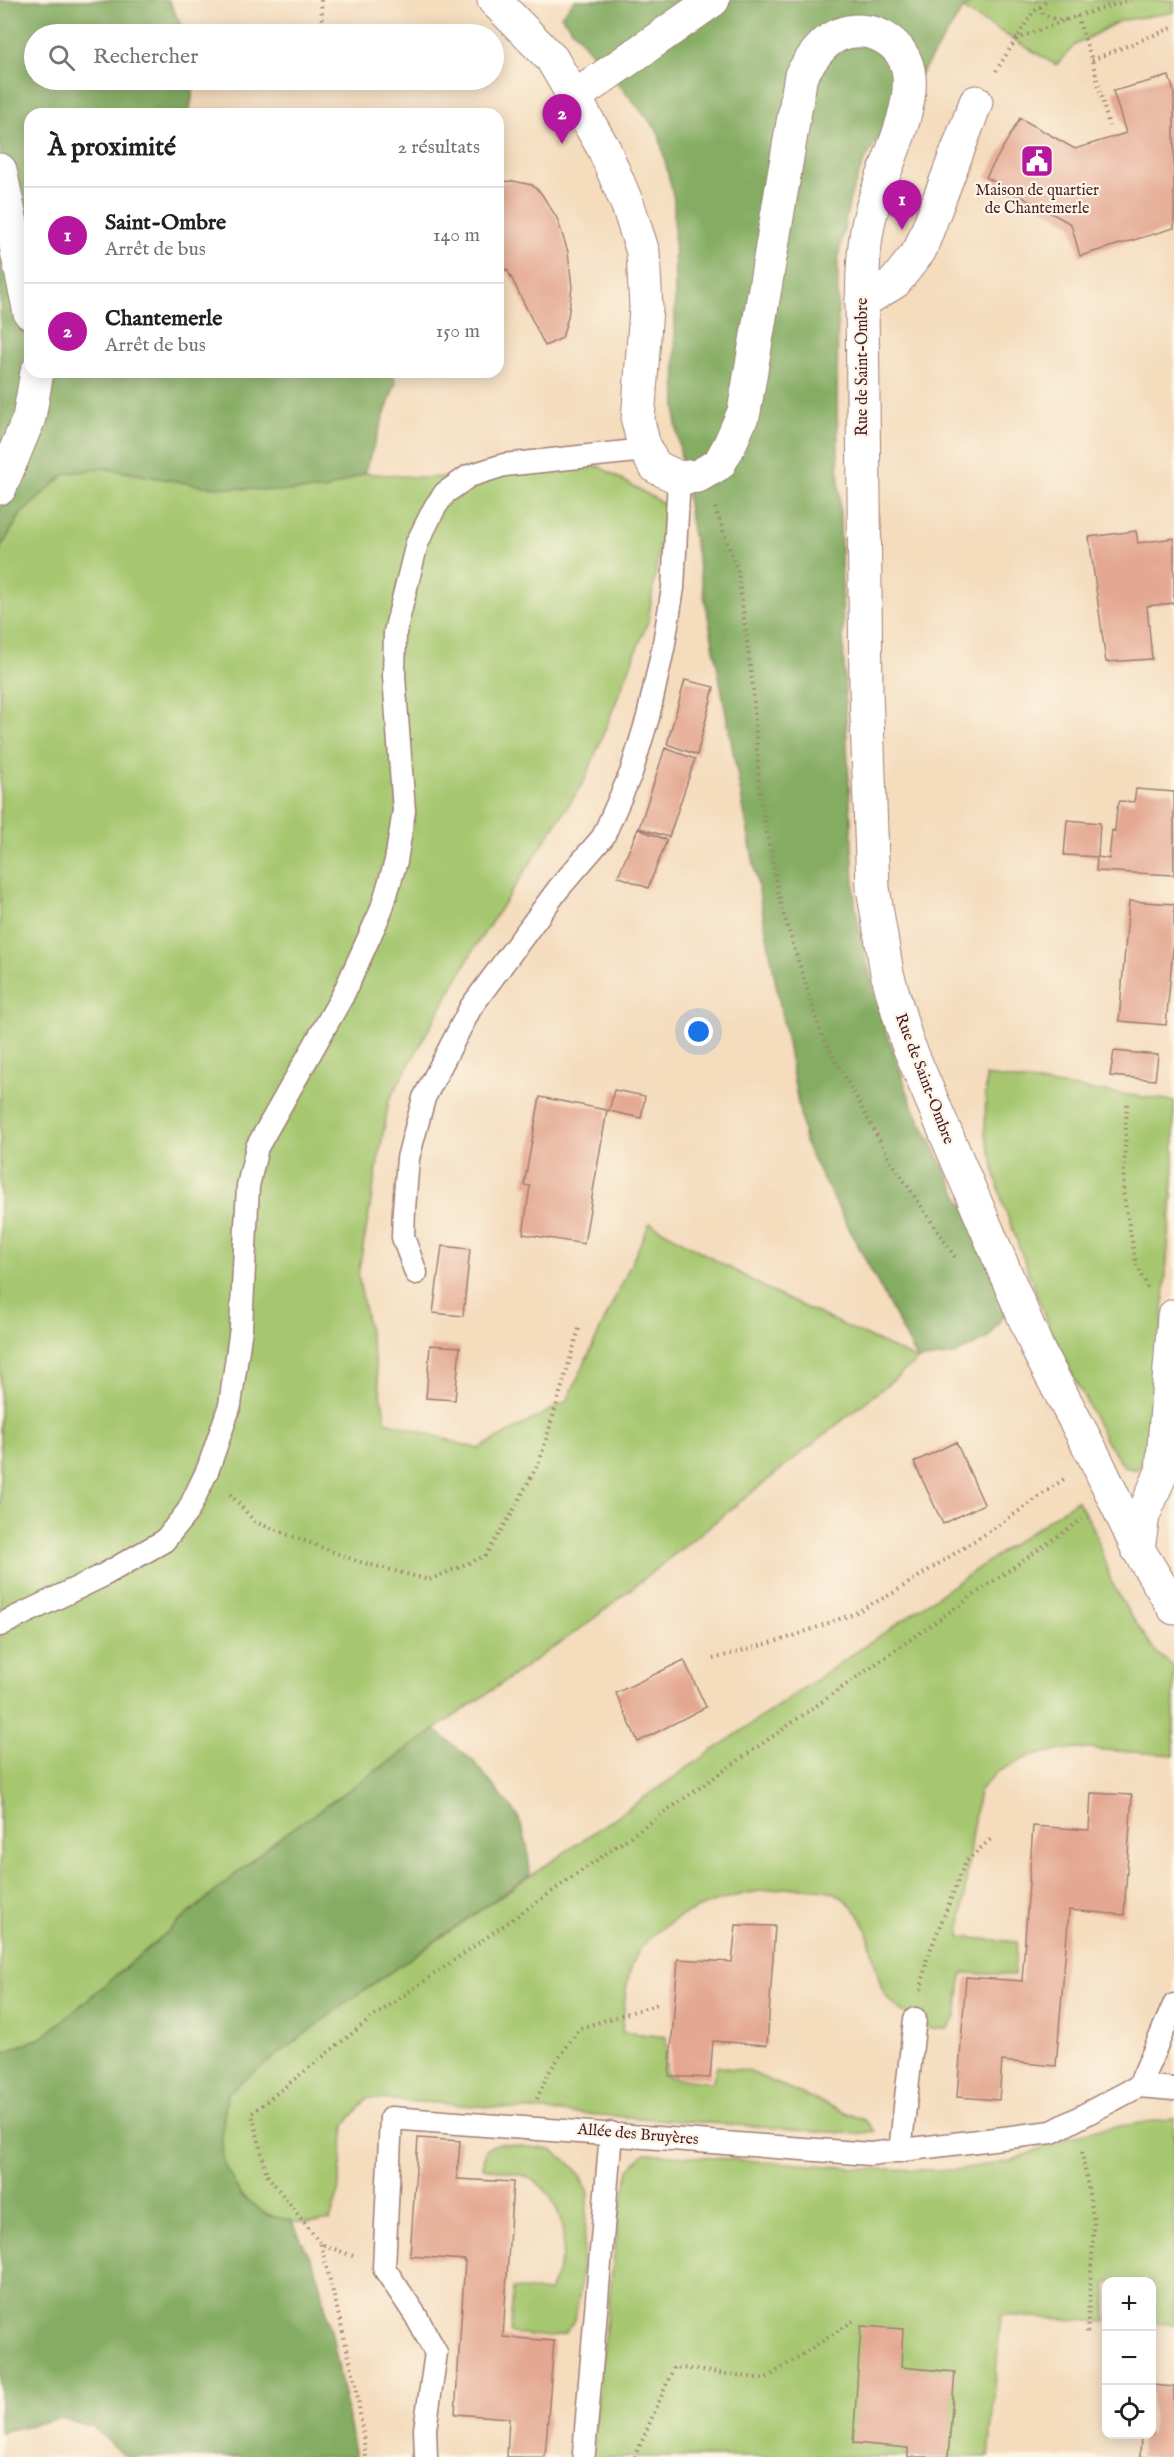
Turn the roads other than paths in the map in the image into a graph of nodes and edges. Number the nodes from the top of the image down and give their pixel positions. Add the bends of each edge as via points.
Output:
1 (494, 0) edge
2 (713, 0) edge
3 (576, 96) junction
4 (976, 102) road end
5 (0, 170) edge
6 (24, 284) edge
7 (862, 302) junction
8 (36, 378) edge
9 (645, 450) junction
10 (689, 477) junction
11 (1, 484) edge
12 (416, 1273) dead end
13 (1174, 1316) edge
14 (1173, 1328) edge
15 (1138, 1549) junction
16 (1174, 1608) edge
17 (0, 1625) edge
18 (1174, 2005) edge
19 (915, 2019) road end
20 (1139, 2086) junction
21 (1174, 2089) edge
22 (611, 2133) junction
23 (900, 2151) junction
24 (584, 2453) dead end
25 (426, 2457) edge

1 - 3 street via 552,59
2 - 3 street
3 - 9 street via 604,149 643,252 646,308 638,421
4 - 7 street via 920,250 895,282
5 - 6 street
7 - 10 street, Rue de Saint-Ombre via 870,213 906,109 909,76 903,52 885,37 858,31 837,36 817,51 801,75 744,412 719,464
7 - 15 street, Rue de Saint-Ombre via 866,690 873,888 887,973 907,1042 1039,1352
8 - 11 street via 29,418
9 - 10 street via 656,467
9 - 17 lane via 504,465 469,476 445,493 417,543 395,632 394,676 404,811 396,861 381,911 343,995 257,1147 248,1186 241,1328 231,1394 208,1469 188,1511 164,1540 100,1577
10 - 12 lane via 672,598 648,717 631,773 603,837 558,888 471,1007 424,1098 408,1158 404,1209 403,1237
13 - 14 street
14 - 15 street via 1162,1471 1143,1516
15 - 16 street, Rue de Saint-Ombre
18 - 20 lane
19 - 23 lane
20 - 21 lane
20 - 23 lane, Allée des Bruyères via 1052,2132
22 - 23 lane, Allée des Bruyères via 870,2154
22 - 24 lane
22 - 25 lane, Allée des Bruyères via 391,2118 384,2268 436,2353 424,2428

